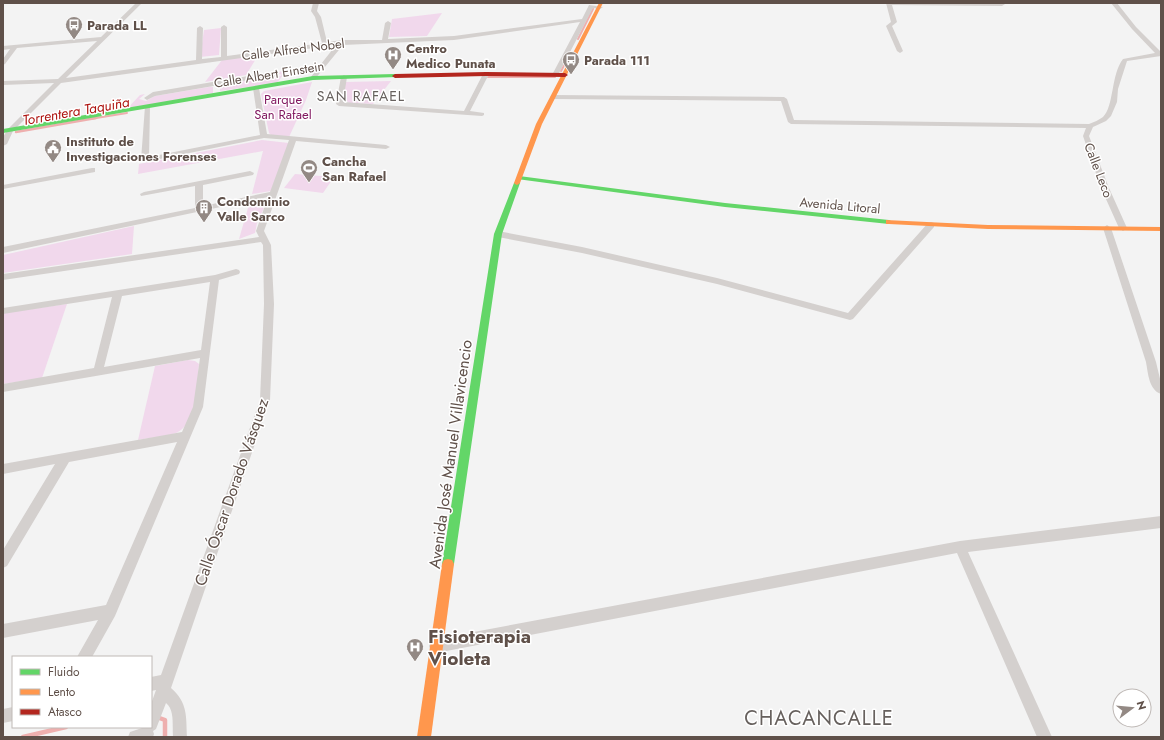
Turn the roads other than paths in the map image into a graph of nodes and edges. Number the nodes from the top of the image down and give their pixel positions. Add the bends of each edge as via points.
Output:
1 (139, 3) edge
2 (316, 3) edge
3 (1114, 3) edge
4 (1002, 4) dead end
5 (597, 5) edge
6 (583, 20) junction
7 (388, 22) dead end
8 (224, 27) dead end
9 (200, 28) dead end
10 (102, 39) junction
11 (385, 40) junction
12 (342, 42) junction
13 (325, 44) junction
14 (15, 47) junction
15 (3, 48) edge
16 (900, 51) dead end
17 (1160, 54) edge
18 (224, 58) junction
19 (199, 61) junction
20 (3, 63) edge
21 (486, 74) junction
22 (276, 75) dead end
23 (555, 75) junction
24 (565, 75) junction
25 (344, 77) junction
26 (313, 78) junction
27 (61, 81) junction
28 (3, 83) edge
29 (217, 83) junction
30 (256, 88) junction
31 (218, 95) junction
32 (553, 97) junction
33 (147, 98) dead end
34 (147, 107) junction
35 (466, 113) junction
36 (482, 114) dead end
37 (1090, 126) junction
38 (7, 131) edge
39 (264, 136) junction
40 (293, 140) junction
41 (3, 144) edge
42 (386, 147) dead end
43 (92, 170) dead end
44 (250, 173) dead end
45 (519, 178) junction
46 (199, 183) junction
47 (3, 187) edge
48 (144, 194) dead end
49 (272, 199) junction
50 (199, 208) junction
51 (931, 225) junction
52 (1107, 228) junction
53 (1123, 228) junction
54 (1161, 229) edge
55 (498, 234) junction
56 (265, 239) junction
57 (3, 250) edge
58 (236, 272) dead end
59 (3, 277) edge
60 (215, 278) junction
61 (118, 293) junction
62 (3, 311) edge
63 (206, 353) junction
64 (1156, 362) edge
65 (98, 372) junction
66 (3, 388) edge
67 (1161, 390) edge
68 (186, 436) junction
69 (65, 458) junction
70 (3, 469) edge
71 (1161, 522) edge
72 (960, 546) junction
73 (3, 562) edge
74 (110, 612) junction
75 (3, 631) edge
76 (436, 646) junction
77 (85, 656) edge
78 (160, 686) edge
79 (152, 716) edge
80 (180, 737) edge
81 (424, 737) edge
82 (1045, 737) edge

1 - 10 street
2 - 13 street via 314,11
3 - 17 street
4 - 16 street via 889,3 894,22 889,26
5 - 6 street
5 - 24 street, Avenida José Manuel Villavicencio
6 - 11 street, Calle Alfred Nobel via 454,38
6 - 23 street
7 - 11 street
8 - 18 street
9 - 19 street
10 - 14 street
10 - 27 street
11 - 12 street, Calle Alfred Nobel
12 - 13 street, Calle Alfred Nobel
12 - 26 street
13 - 18 street, Calle Alfred Nobel
14 - 15 street
14 - 20 street
17 - 37 street, Calle Leco via 1125,60 1108,116
18 - 19 street, Calle Alfred Nobel
19 - 27 street, Calle Alfred Nobel
21 - 23 street, Calle Albert Einstein
21 - 25 street, Calle Albert Einstein
21 - 35 street
22 - 29 street
23 - 24 street, Calle Albert Einstein
24 - 32 street, Avenida José Manuel Villavicencio
25 - 26 street, Calle Albert Einstein
25 - 35 street via 339,104
26 - 30 street, Calle Albert Einstein
27 - 28 street, Calle Alfred Nobel
27 - 38 street
29 - 31 street
29 - 33 street via 153,94
30 - 31 street, Calle Albert Einstein
30 - 39 street
31 - 34 street, Calle Albert Einstein
32 - 37 street via 784,99 791,122
32 - 45 street, Avenida José Manuel Villavicencio via 539,124
34 - 38 street, Calle Albert Einstein
34 - 39 street via 145,160
35 - 36 street
37 - 53 street, Calle Leco via 1086,136
38 - 41 street
39 - 40 street
40 - 42 street
40 - 49 street, Calle Óscar Dorado Vásquez
43 - 47 street
44 - 46 street
45 - 51 street, Avenida Litoral via 826,217
45 - 55 street, Avenida José Manuel Villavicencio
46 - 48 street
46 - 50 street
49 - 50 street via 253,198
49 - 56 street, Calle Óscar Dorado Vásquez via 260,231
50 - 57 street
51 - 52 street, Avenida Litoral
51 - 55 street via 850,317 717,281 590,251
52 - 53 street, Avenida Litoral
52 - 64 street
53 - 54 street, Avenida Litoral
55 - 76 street, Avenida José Manuel Villavicencio
56 - 59 street
56 - 78 street, Calle Óscar Dorado Vásquez via 268,304 265,400
58 - 60 street
60 - 61 street
60 - 63 street
61 - 62 street
61 - 65 street
63 - 65 street
63 - 68 street via 198,407
64 - 67 street via 1156,384
65 - 66 street
68 - 69 street
68 - 74 street
69 - 70 street
69 - 73 street
71 - 72 street
72 - 76 street
72 - 82 street
74 - 75 street
74 - 77 street
76 - 81 street, Avenida José Manuel Villavicencio
78 - 79 street, Calle Óscar Dorado Vásquez
78 - 80 street via 175,701 179,712

